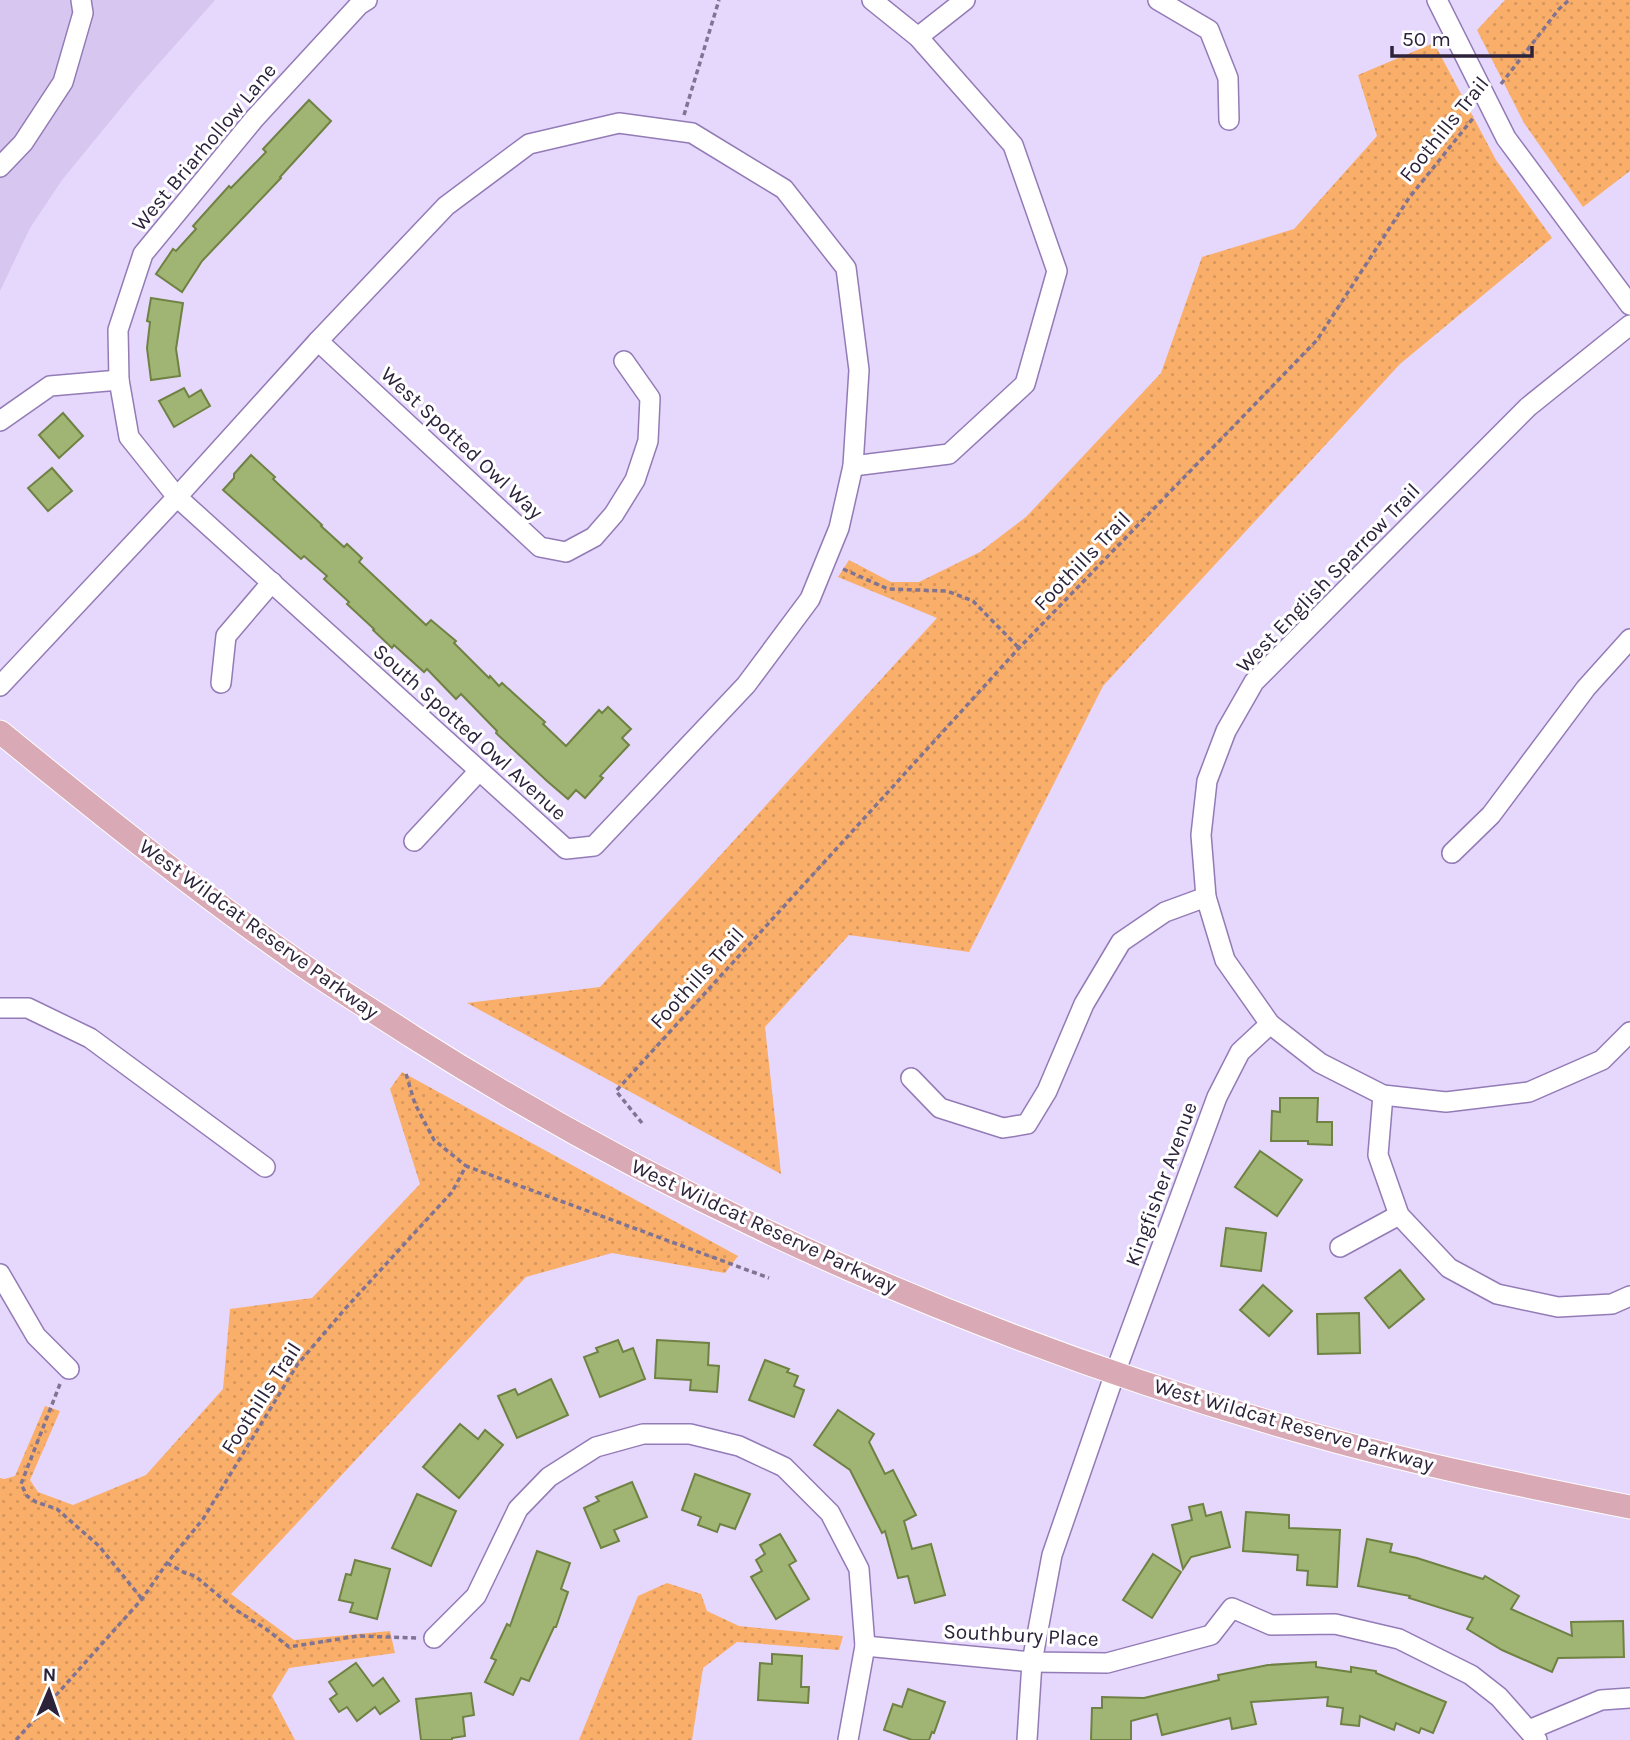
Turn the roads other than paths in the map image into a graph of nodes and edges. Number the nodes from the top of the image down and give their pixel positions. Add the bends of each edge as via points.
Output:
1 (81, 0) edge
2 (368, 0) edge
3 (872, 0) edge
4 (965, 0) edge
5 (1158, 0) edge
6 (1437, 0) edge
7 (918, 37) junction
8 (1229, 120) dead end
9 (0, 167) edge
10 (1630, 305) edge
11 (1630, 325) edge
12 (318, 341) junction
13 (624, 361) dead end
14 (119, 380) junction
15 (0, 421) edge
16 (853, 466) junction
17 (177, 497) junction
18 (272, 582) junction
19 (1630, 639) edge
20 (221, 683) dead end
21 (0, 686) edge
22 (0, 732) edge
23 (479, 771) junction
24 (414, 841) dead end
25 (1452, 853) dead end
26 (1206, 897) junction
27 (0, 1008) edge
28 (1270, 1024) junction
29 (1630, 1032) edge
30 (911, 1078) dead end
31 (1382, 1094) junction
32 (265, 1167) dead end
33 (1399, 1215) junction
34 (1340, 1247) dead end
35 (0, 1274) edge
36 (1630, 1296) edge
37 (69, 1369) road end
38 (1115, 1373) junction
39 (1630, 1507) edge
40 (434, 1639) road end
41 (865, 1646) junction
42 (1032, 1662) junction
43 (1630, 1698) edge
44 (1533, 1735) edge
45 (848, 1740) edge
46 (1027, 1740) edge

1 - 9 street via 83,12 63,82 23,143
2 - 14 street, West Briarhollow Lane via 255,118 143,254 118,330
3 - 7 street
4 - 7 street
5 - 8 street via 1209,30 1228,78
6 - 10 street via 1506,138
7 - 16 street via 1013,145 1057,271 1025,384 949,454
11 - 26 street, West English Sparrow Trail via 1528,407 1254,682 1226,731 1207,781 1201,835
12 - 13 street, West Spotted Owl Way via 540,547 566,552 594,537 614,514 635,480 648,441 650,398
12 - 16 street, South Spotted Owl Avenue via 446,206 530,144 620,123 692,134 784,189 846,268 859,370
12 - 17 street, South Spotted Owl Avenue
14 - 15 street via 50,386
14 - 17 street, West Briarhollow Lane via 129,438
16 - 23 street, South Spotted Owl Avenue via 839,527 810,599 746,685 594,846 566,849
17 - 18 street, South Spotted Owl Avenue
17 - 21 street, South Spotted Owl Avenue
18 - 20 street via 226,636
18 - 23 street, South Spotted Owl Avenue
19 - 25 street via 1586,688 1491,815
22 - 38 main road, West Wildcat Reserve Parkway via 297,962 537,1112 668,1183 828,1259 931,1304
23 - 24 street
26 - 28 street, West English Sparrow Trail via 1225,960
26 - 30 street via 1165,912 1121,942 1084,1004 1047,1091 1027,1124 1003,1128 940,1108
27 - 32 street via 28,1008 90,1038
28 - 31 street, West English Sparrow Trail via 1320,1063
28 - 38 street, Kingfisher Avenue via 1240,1052 1217,1097
29 - 31 street, West English Sparrow Trail via 1602,1060 1529,1091 1446,1102
31 - 33 street via 1378,1155
33 - 34 street
33 - 36 street via 1449,1268 1497,1294 1559,1307 1612,1304
35 - 37 street via 36,1336
38 - 39 main road, West Wildcat Reserve Parkway via 1322,1438
38 - 42 street, Kingfisher Avenue via 1052,1555
40 - 41 street via 476,1595 518,1509 549,1477 596,1447 643,1434 690,1434 738,1446 785,1467 830,1513 859,1569
41 - 42 street, Southbury Place
41 - 45 street
42 - 44 street, Southbury Place via 1107,1662 1212,1635 1232,1608 1271,1625 1335,1624 1399,1639 1471,1675 1499,1697
42 - 46 street, Kingfisher Avenue
43 - 44 street via 1601,1700

